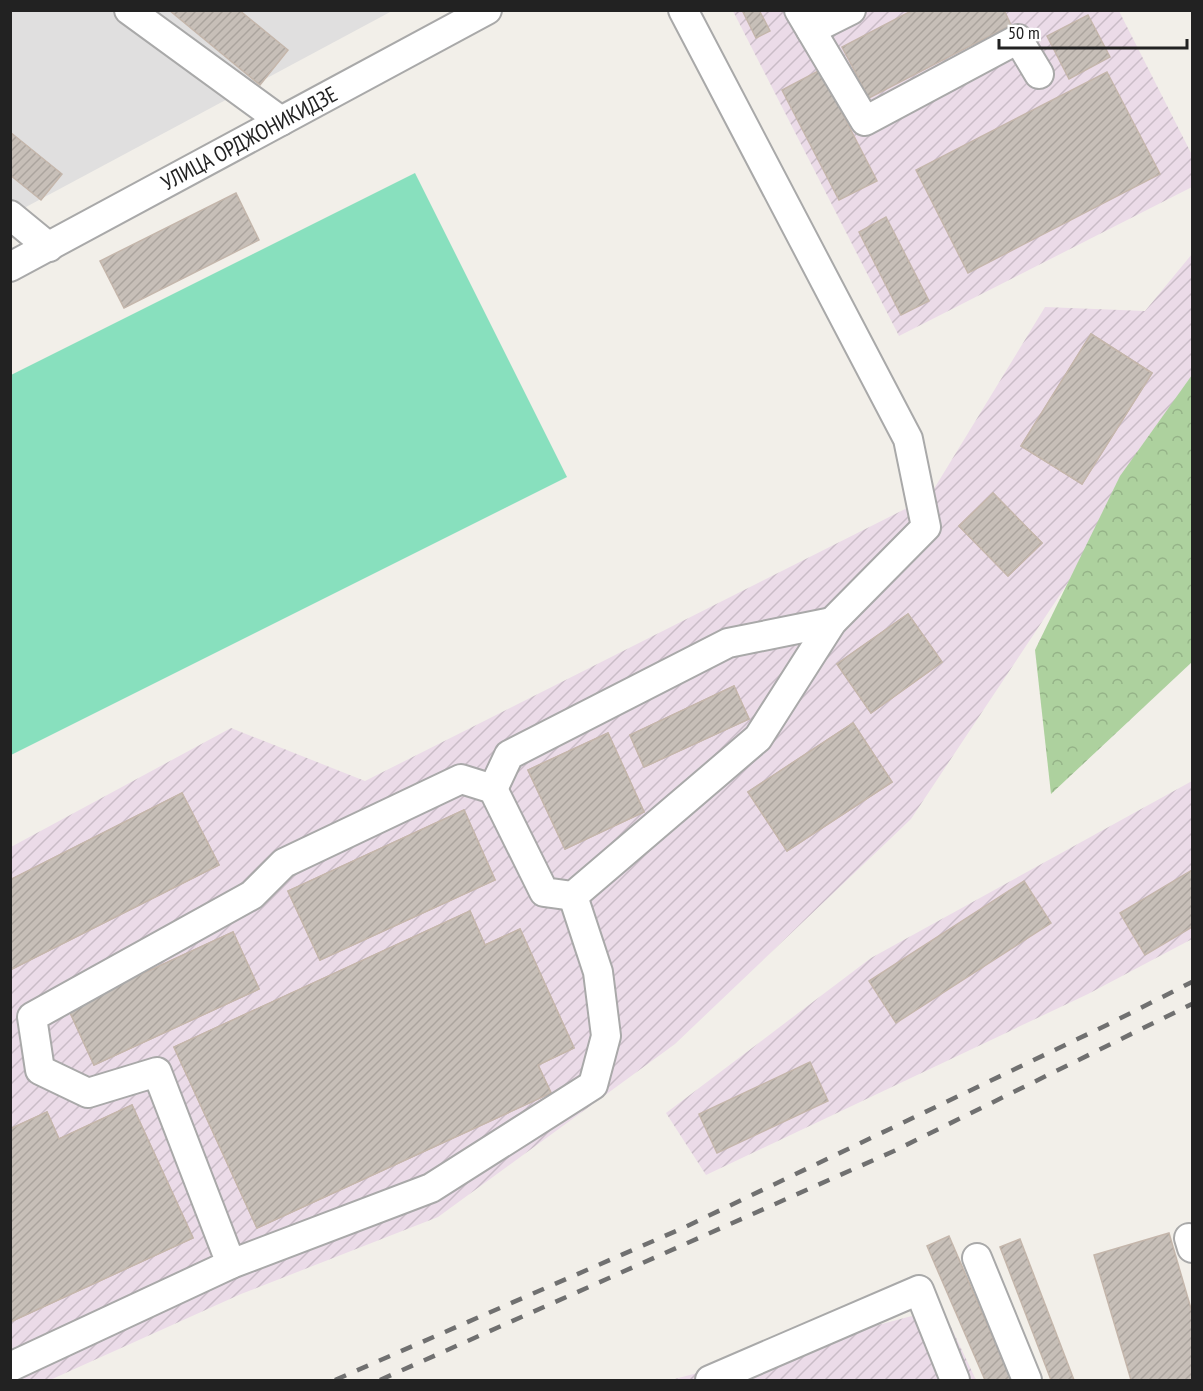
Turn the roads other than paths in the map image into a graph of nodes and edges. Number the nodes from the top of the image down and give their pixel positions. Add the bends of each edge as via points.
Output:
1 (129, 10) edge
2 (487, 10) edge
3 (683, 10) edge
4 (851, 10) edge
5 (805, 20) edge
6 (1039, 74) dead end
7 (281, 121) junction
8 (10, 215) edge
9 (49, 247) junction
10 (10, 267) edge
11 (832, 622) junction
12 (493, 789) junction
13 (573, 896) junction
14 (977, 1258) dead end
15 (231, 1264) junction
16 (10, 1367) edge
17 (950, 1379) edge
18 (710, 1380) edge
19 (1027, 1380) edge

1 - 7 street
2 - 7 street, УЛИЦА ОРДЖОНИКИДЗЕ
3 - 11 street via 908,439 926,527
4 - 5 street
5 - 6 street via 865,121 1018,39
7 - 9 street, УЛИЦА ОРДЖОНИКИДЗЕ
8 - 9 street
9 - 10 street, УЛИЦА ОРДЖОНИКИДЗЕ
11 - 12 street via 728,643 509,755
11 - 13 street via 758,738
12 - 13 street via 544,892
12 - 15 street via 461,779 284,863 252,895 32,1017 40,1070 88,1093 157,1072
13 - 15 street via 598,972 606,1036 593,1085 431,1188
14 - 19 street
15 - 16 street
17 - 18 street via 919,1290

